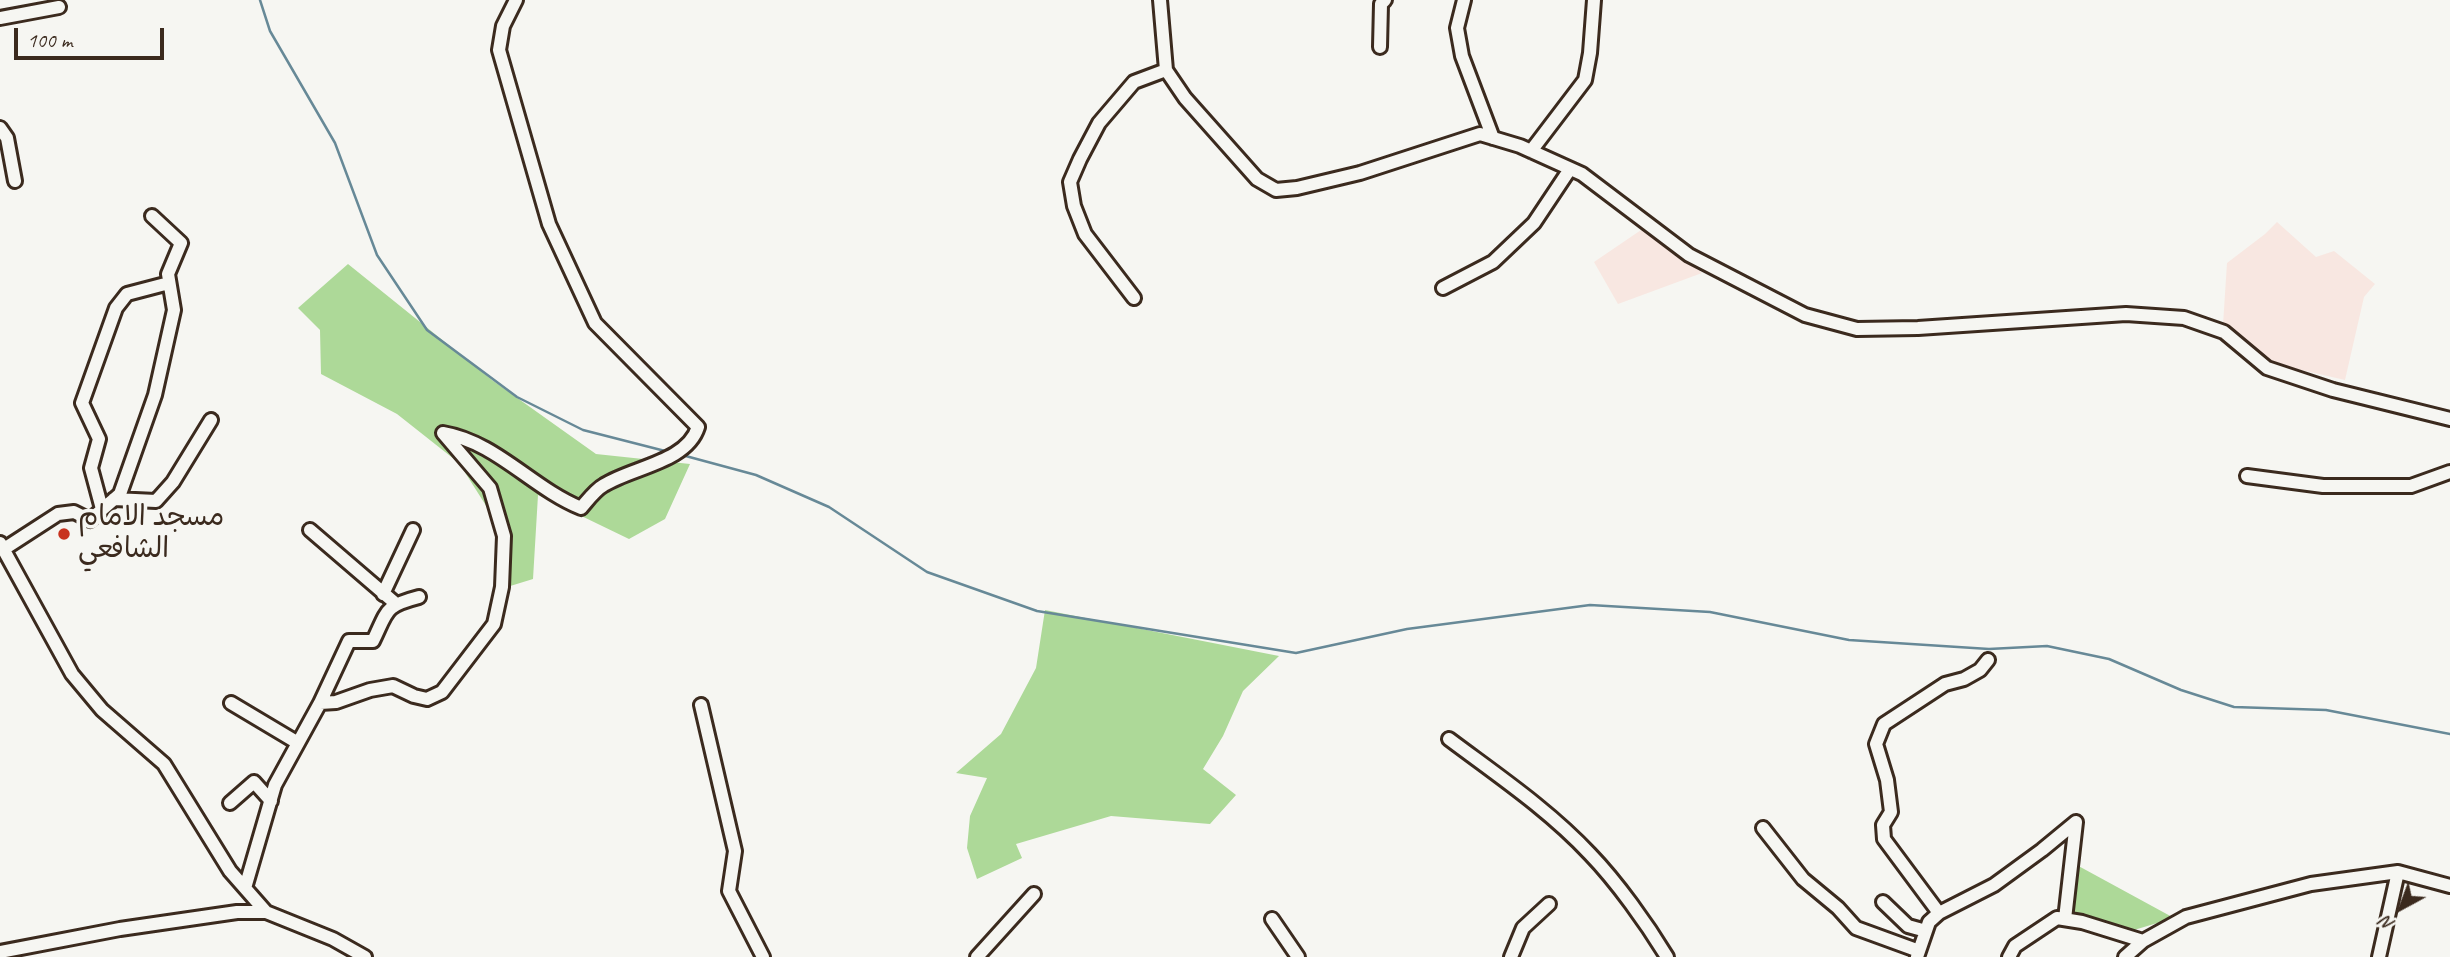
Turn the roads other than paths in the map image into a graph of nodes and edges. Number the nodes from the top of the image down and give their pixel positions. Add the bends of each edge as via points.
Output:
1 (516, 0) edge
2 (1160, 0) edge
3 (1385, 0) edge
4 (1464, 0) edge
5 (1594, 0) edge
6 (59, 7) dead end
7 (0, 18) edge
8 (1380, 47) dead end
9 (1166, 69) junction
10 (0, 128) edge
11 (1493, 138) junction
12 (1531, 151) junction
13 (1570, 169) junction
14 (15, 181) dead end
15 (152, 216) dead end
16 (169, 284) junction
17 (1443, 288) dead end
18 (1133, 298) dead end
19 (2450, 419) edge
20 (211, 420) dead end
21 (2450, 472) edge
22 (2247, 476) dead end
23 (114, 499) junction
24 (102, 509) junction
25 (310, 530) dead end
26 (413, 530) dead end
27 (2, 546) edge
28 (383, 594) junction
29 (419, 597) dead end
30 (395, 603) junction
31 (1988, 660) dead end
32 (231, 703) dead end
33 (320, 704) junction
34 (701, 705) dead end
35 (1449, 739) dead end
36 (298, 743) junction
37 (271, 801) junction
38 (230, 803) dead end
39 (1763, 828) dead end
40 (2398, 872) junction
41 (2450, 886) edge
42 (246, 888) junction
43 (1034, 894) dead end
44 (1883, 902) dead end
45 (1549, 904) dead end
46 (267, 912) junction
47 (1939, 913) junction
48 (1272, 919) dead end
49 (2065, 919) junction
50 (1926, 931) junction
51 (2143, 940) junction
52 (45, 944) junction
53 (0, 952) edge
54 (1918, 954) edge
55 (38, 957) edge
56 (365, 957) edge
57 (763, 957) edge
58 (977, 957) edge
59 (1298, 957) edge
60 (1511, 957) edge
61 (1667, 957) edge
62 (2009, 957) edge
63 (2125, 957) edge
64 (2379, 957) edge

1 - 33 street via 503,26 499,50 549,224 595,323 698,428 694,440 676,454 601,486 580,508 509,461 461,436 443,433 490,488 503,536 502,587 494,624 442,692 427,699 393,686
2 - 9 street
3 - 8 street via 1381,4
4 - 11 street via 1457,28 1462,56
5 - 12 street via 1585,80
6 - 7 street
9 - 11 street via 1242,163 1276,190 1360,173 1480,134
9 - 18 street via 1134,82 1100,123 1070,182 1085,234
10 - 14 street
11 - 12 street
12 - 13 street
13 - 17 street via 1534,223 1493,262
13 - 19 street via 1689,255 1805,315 1857,329 2126,314 2184,318 2224,332 2267,368
15 - 16 street via 181,243 168,274
16 - 23 street via 174,310 155,396 120,494
16 - 24 street via 127,294 116,307 82,403 99,439 91,468
20 - 23 street via 156,501
21 - 22 street via 2411,486 2323,486
23 - 24 street
24 - 27 street via 90,520 74,512 58,514
25 - 28 street
26 - 28 street
27 - 42 street via 72,674 102,710 164,764 230,871
28 - 30 street
29 - 30 street
30 - 33 street via 373,640 349,641
31 - 47 street via 1980,670 1945,684 1884,724 1876,744 1891,812 1883,825 1884,839
32 - 36 street
33 - 36 street
34 - 57 street via 735,851 729,891
35 - 61 street via 1534,803 1591,854
36 - 37 street
37 - 38 street via 254,782
37 - 42 street
39 - 54 street via 1803,879 1856,928
40 - 41 street
40 - 51 street via 2311,884 2186,917
40 - 64 street
42 - 46 street
43 - 58 street
44 - 50 street via 1909,926
45 - 60 street via 1523,928
46 - 52 street via 237,912
46 - 56 street
47 - 49 street via 1994,885 2076,822
47 - 50 street via 1928,922
48 - 59 street
49 - 51 street
49 - 62 street via 2057,918 2034,932 2015,946
50 - 54 street
51 - 63 street
52 - 53 street
52 - 55 street

